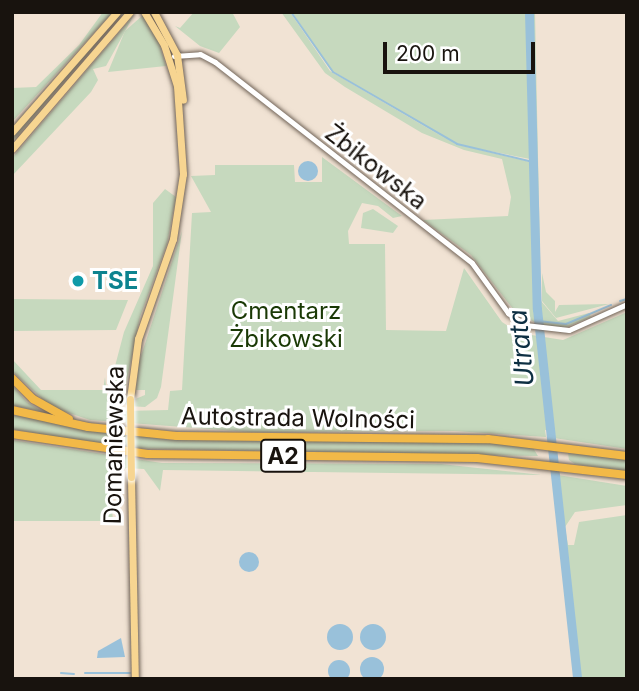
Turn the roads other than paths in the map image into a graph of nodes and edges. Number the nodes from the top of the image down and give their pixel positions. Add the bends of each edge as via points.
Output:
1 (117, 12) edge
2 (130, 12) edge
3 (144, 12) edge
4 (154, 12) edge
5 (173, 56) junction
6 (12, 132) edge
7 (12, 149) edge
8 (627, 304) edge
9 (12, 378) edge
10 (12, 410) edge
11 (88, 427) junction
12 (12, 434) edge
13 (627, 456) edge
14 (627, 475) edge
15 (135, 679) edge

1 - 6 main road
2 - 7 main road
3 - 5 main road, Domaniewska
4 - 5 main road, Domaniewska
5 - 8 street, Żbikowska via 200,54 215,62 472,264 508,313 525,325 569,330
5 - 15 main road, Domaniewska, bridge via 181,107 183,174 176,226 138,339 130,399
9 - 11 highway via 48,409
10 - 11 highway, Autostrada Wolności / A2
11 - 13 highway, Autostrada Wolności / A2 via 177,436 449,438 563,446
12 - 14 highway, Autostrada Wolności / A2 via 148,454 449,457

